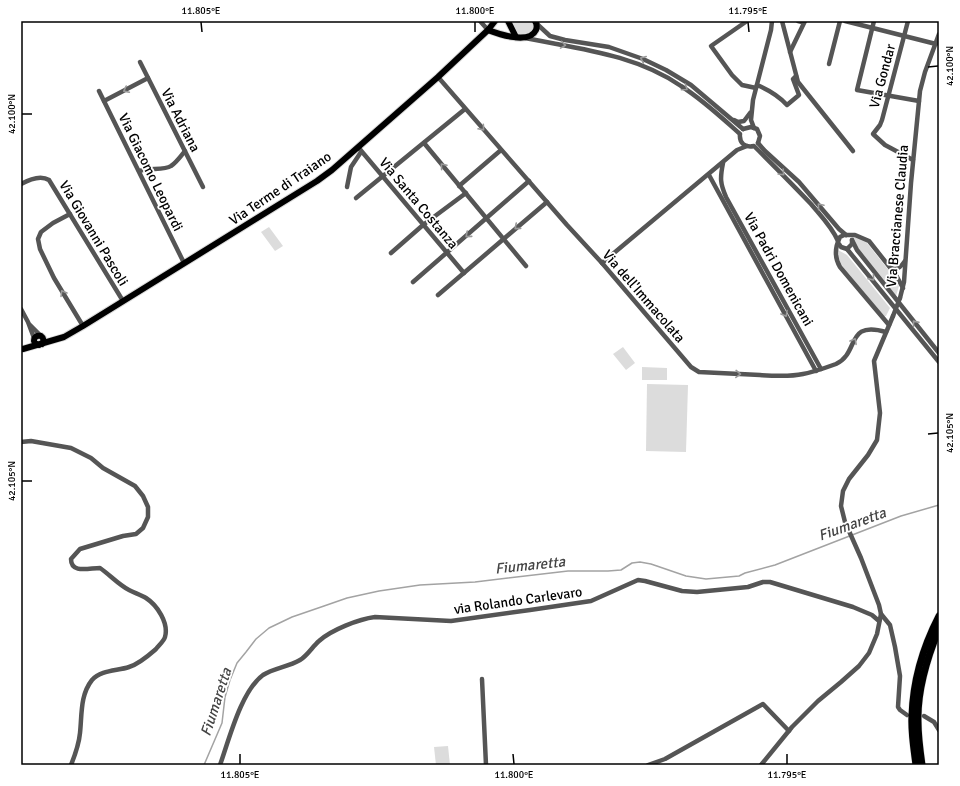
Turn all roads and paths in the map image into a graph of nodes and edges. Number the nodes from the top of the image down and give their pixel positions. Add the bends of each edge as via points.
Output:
1 (480, 21) edge
2 (495, 21) edge
3 (508, 21) edge
4 (747, 21) edge
5 (772, 21) edge
6 (782, 21) edge
7 (798, 21) edge
8 (805, 21) edge
9 (840, 21) edge
10 (844, 21) edge
11 (874, 21) edge
12 (908, 21) edge
13 (536, 23) edge
14 (872, 28) junction
15 (488, 30) junction
16 (939, 34) edge
17 (904, 36) junction
18 (516, 37) junction
19 (525, 38) junction
20 (936, 44) junction
21 (790, 52) junction
22 (140, 62) dead end
23 (828, 64) dead end
24 (796, 76) junction
25 (438, 77) junction
26 (148, 78) junction
27 (756, 86) junction
28 (99, 91) dead end
29 (889, 96) junction
30 (104, 101) junction
31 (919, 101) junction
32 (465, 109) junction
33 (751, 111) junction
34 (730, 119) junction
35 (751, 120) junction
36 (746, 128) junction
37 (754, 128) junction
38 (740, 134) junction
39 (741, 141) junction
40 (424, 143) junction
41 (758, 143) junction
42 (747, 146) junction
43 (754, 146) junction
44 (360, 149) junction
45 (501, 150) junction
46 (737, 150) junction
47 (185, 151) junction
48 (853, 151) dead end
49 (913, 160) junction
50 (724, 163) junction
51 (139, 171) junction
52 (711, 174) junction
53 (383, 177) junction
54 (720, 177) junction
55 (712, 181) junction
56 (529, 182) junction
57 (21, 184) edge
58 (459, 186) junction
59 (203, 187) dead end
60 (346, 187) dead end
61 (466, 193) junction
62 (356, 198) dead end
63 (547, 202) junction
64 (70, 214) junction
65 (486, 218) junction
66 (423, 225) junction
67 (847, 235) junction
68 (504, 239) junction
69 (852, 240) junction
70 (838, 242) junction
71 (847, 249) junction
72 (391, 253) dead end
73 (447, 253) junction
74 (905, 261) junction
75 (184, 263) junction
76 (602, 263) junction
77 (526, 266) dead end
78 (891, 268) junction
79 (464, 273) junction
80 (412, 282) dead end
81 (903, 288) junction
82 (438, 295) dead end
83 (123, 302) junction
84 (21, 310) edge
85 (28, 322) junction
86 (889, 325) junction
87 (83, 326) junction
88 (886, 332) junction
89 (42, 336) junction
90 (64, 337) junction
91 (34, 339) junction
92 (40, 344) junction
93 (22, 350) edge
94 (939, 353) edge
95 (939, 362) edge
96 (821, 369) junction
97 (816, 371) junction
98 (21, 442) edge
99 (881, 614) junction
100 (939, 616) edge
101 (879, 621) junction
102 (939, 629) edge
103 (482, 679) dead end
104 (907, 715) dead end
105 (924, 716) dead end
106 (939, 730) edge
107 (789, 731) junction
108 (71, 765) edge
109 (220, 765) edge
110 (486, 765) edge
111 (648, 765) edge
112 (761, 765) edge
113 (916, 765) edge
114 (922, 765) edge

1 - 15 street
2 - 15 main road, Via Terme di Traiano
3 - 18 main road
4 - 27 street via 711,46 742,85
5 - 27 street
6 - 21 street
7 - 8 street
8 - 21 street
9 - 23 street
10 - 14 street
11 - 14 street
12 - 17 street, Via Gondar
13 - 19 main road via 534,33
34 -> 13 street via 691,85 644,59 609,47 550,36
14 - 17 street
14 - 29 street via 856,90
15 - 18 main road
15 - 25 main road, Via Terme di Traiano
16 - 20 street, Via Braccianese Claudia
17 - 20 street
17 - 29 street, Via Gondar
18 - 19 main road
19 -> 38 street via 596,51 654,70 681,85
20 - 31 street, Via Braccianese Claudia via 925,72
21 - 24 street
22 - 26 street, Via Adriana
24 - 27 street via 792,79 799,95 787,105 769,90
24 - 48 street via 798,82
25 - 32 street, Via dell'Immacolata
25 - 44 main road, Via Terme di Traiano
26 -> 30 street
26 - 47 street, Via Adriana
27 - 33 street
28 - 30 street, Via Giacomo Leopardi
29 - 31 street
29 - 49 street, Via Gondar via 880,125 873,134 885,145
30 - 51 street, Via Giacomo Leopardi
31 - 49 street, Via Braccianese Claudia
32 - 40 street
32 -> 45 street, Via dell'Immacolata
33 - 34 street via 744,121
33 - 35 street
34 - 36 street
35 - 36 street
35 - 37 street
36 - 37 street
36 - 38 street
37 - 41 street via 760,134
38 - 39 street
39 - 42 street
39 - 46 street
40 - 53 street
58 -> 40 street
41 - 43 street
67 -> 41 street via 799,182
42 - 43 street
42 - 46 street
43 -> 70 street via 824,219
44 - 53 street, Via Santa Costanza
44 - 60 street, Via Terme di Traiano via 351,167
44 - 75 main road, Via Terme di Traiano via 317,181
45 - 56 street, Via dell'Immacolata
45 - 58 street
46 - 50 street
47 - 51 street via 171,166
47 - 59 street, Via Adriana
49 - 74 street, Via Braccianese Claudia
50 - 52 street
50 - 54 street
51 - 75 street, Via Giacomo Leopardi
52 - 54 street
52 - 55 street, Via Padri Domenicani
52 - 76 street
53 - 62 street
53 - 66 street, Via Santa Costanza
54 - 55 street
54 - 96 street, Via Padri Domenicani via 726,196
55 -> 97 street, Via Padri Domenicani
56 - 63 street, Via dell'Immacolata
56 - 65 street
57 - 64 street, Via Giovanni Pascoli via 44,177 49,180
58 - 61 street
61 - 65 street
61 - 66 street
63 -> 68 street
63 - 76 street, Via dell'Immacolata
64 - 83 street, Via Giovanni Pascoli
87 -> 64 street via 54,278 38,239 41,232
65 - 68 street
65 -> 73 street
66 - 72 street
66 - 73 street, Via Santa Costanza
67 - 69 street
67 - 70 street via 842,236
67 - 78 street via 855,235 869,241
68 - 77 street
68 - 79 street
69 - 71 street
94 -> 69 street via 857,250
70 - 71 street via 841,247
70 - 86 street via 836,260 840,267
71 -> 95 street
73 - 79 street, Via Santa Costanza
73 - 80 street
74 - 78 street via 899,268
74 - 81 street, Via Braccianese Claudia
75 - 83 main road, Via Terme di Traiano
76 -> 97 street, Via dell'Immacolata via 691,367 699,372 784,376
78 - 81 street
79 - 82 street
81 - 86 street, Via Braccianese Claudia, bridge
83 - 87 main road, Via Terme di Traiano
84 - 85 street
85 - 89 street
85 - 91 street
86 - 88 street, Via Braccianese Claudia
87 - 90 main road, Via Terme di Traiano
96 -> 88 street, Via dell'Immacolata via 838,363 849,352 860,332 867,329
88 - 99 street, Via Braccianese Claudia via 874,361 880,413 877,440 849,479 841,497 842,513 874,590
89 - 90 main road
89 - 91 main road
89 - 92 main road via 44,340
90 - 92 main road, Via Terme di Traiano
91 - 92 main road via 35,344
91 - 93 main road, Via Terme di Traiano
92 - 93 main road, Via Terme di Traiano
96 - 97 street, Via dell'Immacolata
98 - 108 street via 31,441 71,448 134,486 148,507 148,517 143,528 136,534 80,549 71,559 74,568 100,568 129,590 147,598 159,610 166,629 160,645 138,663 98,675 92,681 82,703 80,733
99 - 101 street
99 - 104 street, Via Braccianese Claudia via 890,625 900,676 898,707
100 - 113 highway via 927,642 916,678 912,717
101 - 107 street via 874,643 859,666 818,701
101 - 109 street, via Rolando Carlevaro via 853,607 770,582 697,592 682,591 638,580 591,601 451,621 367,618 338,629 320,640 300,660 263,676 250,688 240,707
102 - 114 highway via 927,661 919,700
103 - 110 street
105 - 106 street via 934,722
107 - 111 street via 763,704 665,759
107 - 112 street

